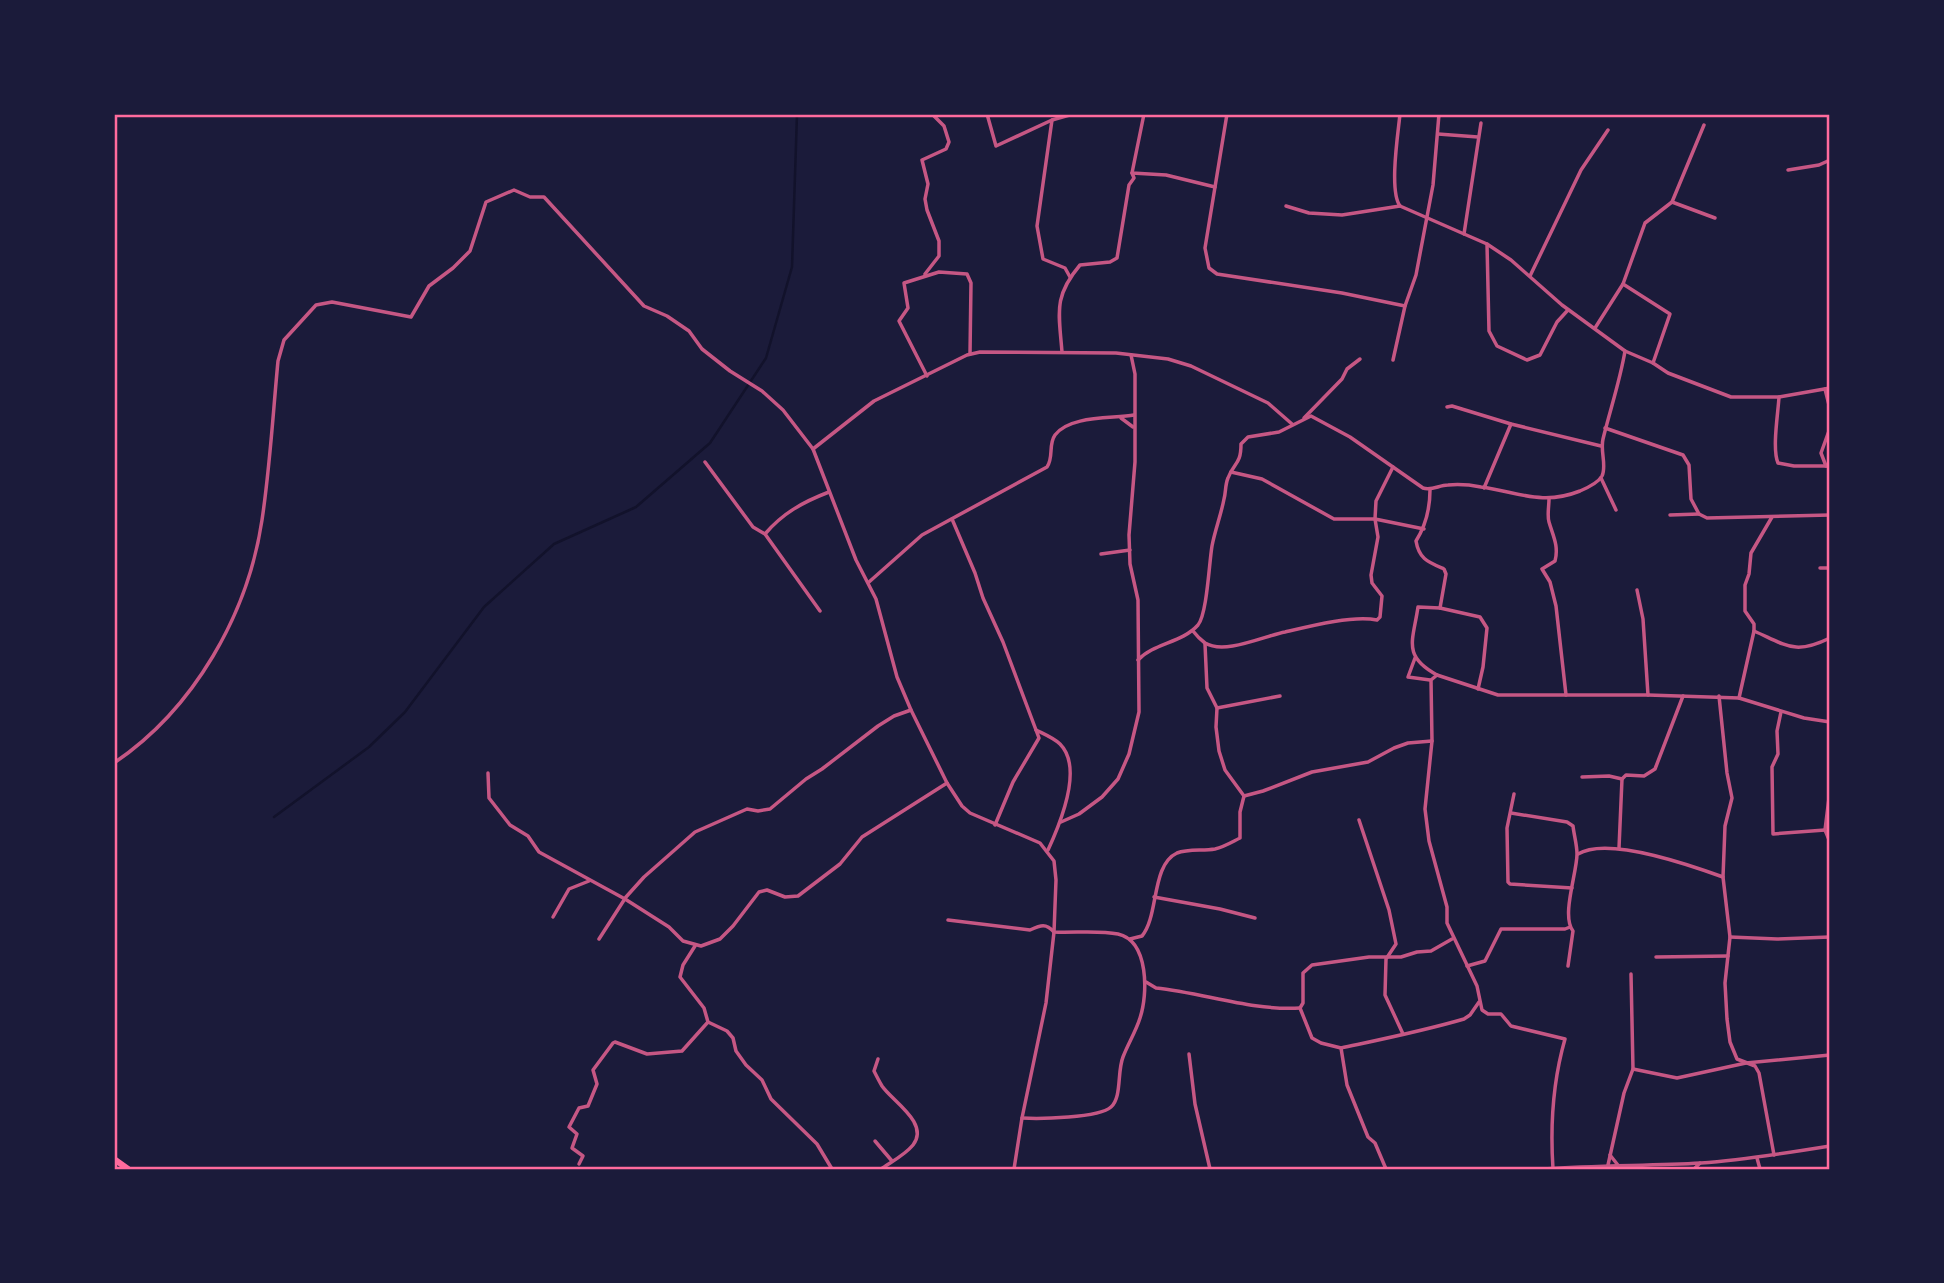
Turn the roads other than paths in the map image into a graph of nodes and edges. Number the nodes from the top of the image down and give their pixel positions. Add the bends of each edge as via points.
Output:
1 (932, 114) edge
2 (987, 114) edge
3 (1073, 114) edge
4 (1144, 114) edge
5 (1227, 114) edge
6 (1400, 114) edge
7 (1439, 114) edge
8 (1052, 120) junction
9 (1480, 122) dead end
10 (1704, 125) dead end
11 (1608, 130) dead end
12 (1438, 134) junction
13 (1479, 137) junction
14 (1830, 160) edge
15 (1788, 170) dead end
16 (1132, 173) junction
17 (1215, 187) junction
18 (1672, 202) junction
19 (1399, 204) junction
20 (1286, 206) dead end
21 (1427, 218) junction
22 (1715, 218) dead end
23 (1464, 234) junction
24 (1487, 244) junction
25 (924, 275) junction
26 (1070, 277) junction
27 (1529, 277) junction
28 (1623, 284) junction
29 (1405, 306) junction
30 (1568, 310) junction
31 (1594, 327) junction
32 (1625, 351) junction
33 (1062, 352) junction
34 (970, 354) junction
35 (1131, 355) junction
36 (1360, 359) dead end
37 (1393, 360) dead end
38 (1653, 363) junction
39 (927, 376) junction
40 (1828, 388) edge
41 (1779, 397) junction
42 (1447, 407) dead end
43 (1830, 409) edge
44 (1134, 415) junction
45 (1121, 418) junction
46 (1304, 418) junction
47 (1292, 424) junction
48 (1511, 424) junction
49 (1134, 428) junction
50 (1605, 428) junction
51 (1830, 428) edge
52 (1601, 446) junction
53 (813, 449) junction
54 (705, 462) dead end
55 (1828, 466) edge
56 (1393, 467) junction
57 (1231, 472) junction
58 (1601, 478) junction
59 (1485, 488) junction
60 (1430, 490) junction
61 (829, 492) junction
62 (1549, 499) junction
63 (1616, 510) dead end
64 (1699, 514) junction
65 (1670, 515) dead end
66 (1830, 515) edge
67 (1772, 516) junction
68 (952, 519) junction
69 (1375, 519) junction
70 (1424, 528) junction
71 (765, 534) junction
72 (1130, 550) junction
73 (1101, 554) dead end
74 (1820, 568) dead end
75 (1830, 568) edge
76 (868, 582) junction
77 (1637, 590) dead end
78 (1440, 608) junction
79 (820, 611) dead end
80 (1192, 631) junction
81 (1754, 631) junction
82 (1830, 638) edge
83 (1205, 643) junction
84 (1415, 658) junction
85 (1138, 660) junction
86 (1437, 675) junction
87 (1431, 680) junction
88 (1478, 689) junction
89 (1567, 695) junction
90 (1648, 695) junction
91 (1684, 695) junction
92 (1280, 696) dead end
93 (1718, 696) junction
94 (1738, 698) junction
95 (1217, 709) junction
96 (911, 710) junction
97 (1781, 712) junction
98 (1830, 722) edge
99 (1036, 730) junction
100 (1432, 741) junction
101 (114, 763) edge
102 (488, 773) dead end
103 (1582, 777) dead end
104 (1622, 779) junction
105 (947, 783) junction
106 (1514, 794) dead end
107 (1244, 796) junction
108 (1829, 799) edge
109 (1511, 813) junction
110 (1360, 820) dead end
111 (1061, 822) junction
112 (995, 825) junction
113 (1825, 830) junction
114 (1830, 842) edge
115 (1619, 848) junction
116 (1048, 850) junction
117 (1578, 855) junction
118 (1723, 877) junction
119 (591, 881) junction
120 (1572, 888) junction
121 (1154, 897) junction
122 (625, 899) junction
123 (553, 917) dead end
124 (1255, 918) dead end
125 (948, 920) dead end
126 (1570, 927) junction
127 (1054, 932) junction
128 (1730, 937) junction
129 (1828, 937) edge
130 (599, 939) dead end
131 (1130, 939) junction
132 (1452, 939) junction
133 (1830, 943) edge
134 (695, 946) junction
135 (1728, 956) junction
136 (1656, 957) dead end
137 (1386, 959) junction
138 (1467, 966) junction
139 (1568, 966) dead end
140 (1631, 974) dead end
141 (1830, 978) edge
142 (1146, 982) junction
143 (1479, 1002) junction
144 (1300, 1008) junction
145 (1830, 1015) edge
146 (708, 1022) junction
147 (1403, 1034) junction
148 (1341, 1048) junction
149 (1189, 1054) dead end
150 (1830, 1055) edge
151 (878, 1059) dead end
152 (1746, 1063) junction
153 (1633, 1069) junction
154 (1022, 1118) junction
155 (875, 1141) dead end
156 (1830, 1146) edge
157 (1610, 1155) junction
158 (1774, 1155) junction
159 (1757, 1157) junction
160 (114, 1159) edge
161 (892, 1161) junction
162 (1700, 1163) junction
163 (579, 1164) dead end
164 (1608, 1165) junction
165 (1617, 1165) junction
166 (1640, 1165) junction
167 (1553, 1168) edge
168 (128, 1169) edge
169 (832, 1169) edge
170 (881, 1169) edge
171 (1014, 1169) edge
172 (1210, 1169) edge
173 (1387, 1169) edge
174 (1544, 1169) edge
175 (1621, 1169) edge
176 (1637, 1169) edge
177 (1694, 1169) edge
178 (1760, 1169) edge

1 - 25 street via 944,126 949,142 946,149 922,160 928,184 926,210 939,241 939,256
2 - 8 street via 996,146
3 - 8 street
4 - 16 street
5 - 17 street
6 - 19 street
7 - 12 street
8 - 26 street via 1037,226 1043,259 1065,268
9 - 13 street
10 - 18 street
11 - 27 street via 1581,170
12 - 13 street
12 - 21 street
13 - 23 street
14 - 15 street
16 - 17 street via 1166,175
16 - 26 street via 1117,258 1080,265
17 - 29 street via 1205,248 1212,271
18 - 22 street
18 - 28 street via 1645,223
19 - 20 street via 1342,215
19 - 21 street
21 - 23 street
21 - 29 street
23 - 24 street
24 - 27 street
24 - 30 street via 1489,331 1497,346 1527,360 1540,355
25 - 34 street via 939,272 970,277
25 - 39 street via 904,283 908,308 899,321
26 - 33 street via 1058,304
27 - 30 street
28 - 31 street
28 - 38 street via 1670,314
29 - 37 street
30 - 31 street
31 - 32 street
32 - 38 street
32 - 50 street
33 - 34 street
33 - 35 street
34 - 39 street
35 - 44 street
35 - 47 street via 1191,366 1268,403
36 - 46 street
38 - 41 street via 1719,394
39 - 53 street via 874,401
40 - 41 street
40 - 43 street
41 - 55 street via 1774,453 1778,463
42 - 48 street
44 - 45 street
44 - 49 street
45 - 49 street
45 - 68 street via 1096,418 1059,431 1047,467
46 - 47 street
46 - 56 street via 1313,416
47 - 57 street via 1244,441 1240,460
48 - 52 street
48 - 59 street
49 - 72 street
50 - 52 street
50 - 64 street via 1683,455 1689,465 1691,499
51 - 55 street via 1821,453
52 - 58 street
53 - 61 street
53 - 101 street via 762,391 702,349 689,331 644,306 544,197 514,190 486,202 470,251 429,286 411,317 332,302 316,305 285,340 278,361 262,521 244,592 206,670 162,722
54 - 71 street via 753,527
56 - 60 street
56 - 69 street via 1376,502
57 - 69 street via 1262,479 1334,519
57 - 80 street via 1213,543 1204,610
58 - 62 street via 1588,488
58 - 63 street
59 - 60 street via 1447,485
59 - 62 street
60 - 70 street
61 - 71 street via 795,507
61 - 76 street
62 - 89 street via 1548,519 1556,554 1555,561 1542,569 1556,606
64 - 65 street
64 - 67 street via 1707,518
66 - 67 street
67 - 81 street via 1751,553 1745,585 1745,611
68 - 76 street via 922,535
68 - 99 street
69 - 70 street
69 - 83 street via 1378,537 1372,583 1382,596 1377,620 1336,622 1224,646
70 - 78 street via 1416,541 1418,552 1446,574
71 - 79 street
72 - 73 street
72 - 85 street via 1138,600
74 - 75 street
76 - 96 street
77 - 90 street
78 - 84 street via 1418,607 1412,648
78 - 88 street via 1480,617 1487,628
80 - 83 street
80 - 85 street via 1147,650
81 - 82 street via 1805,649
81 - 94 street
83 - 95 street via 1207,688
84 - 86 street
84 - 87 street via 1408,677
85 - 111 street via 1139,712 1118,779 1102,797
86 - 87 street
86 - 88 street
87 - 100 street
88 - 89 street via 1498,695
89 - 90 street
90 - 91 street
91 - 93 street
91 - 104 street via 1655,769 1644,776
92 - 95 street
93 - 94 street
93 - 118 street via 1732,798 1725,826
94 - 97 street
95 - 107 street via 1219,751 1225,770
96 - 105 street
96 - 122 street via 878,726 770,808 747,809 695,832
97 - 98 street
97 - 113 street via 1778,754 1772,767 1773,834
99 - 111 street via 1059,742 1067,752 1071,768
99 - 112 street via 1038,742 1013,782
100 - 107 street via 1408,743 1368,762 1312,772
100 - 132 street via 1425,809
102 - 119 street via 489,798 510,825 528,836 539,852
103 - 104 street
104 - 115 street
105 - 112 street via 970,813
105 - 134 street via 862,838 840,864 798,896 759,892 720,939
106 - 109 street
107 - 121 street via 1240,838 1217,848 1179,852 1165,865
108 - 113 street
109 - 117 street via 1570,823
109 - 120 street via 1508,882
110 - 137 street via 1396,944
111 - 116 street
112 - 116 street
113 - 114 street
115 - 117 street via 1586,849
115 - 118 street
116 - 127 street via 1056,880
117 - 120 street
118 - 128 street
119 - 122 street
119 - 123 street via 569,888
120 - 126 street
121 - 124 street
121 - 131 street via 1151,924 1142,936
122 - 130 street
122 - 134 street
125 - 127 street via 1030,930 1040,925
126 - 138 street via 1501,929 1485,961
126 - 139 street
127 - 131 street via 1118,934
127 - 154 street via 1046,1003
128 - 129 street
128 - 135 street
129 - 133 street
131 - 142 street via 1141,957
132 - 137 street via 1431,951
132 - 138 street
134 - 146 street via 680,977 704,1008
135 - 136 street
135 - 152 street via 1725,983 1730,1042 1737,1059
137 - 144 street via 1312,965 1303,973
137 - 147 street via 1385,995
138 - 143 street
140 - 153 street
141 - 145 street
142 - 144 street via 1156,988 1236,1002
142 - 154 street via 1141,1017 1118,1068 1118,1093 1110,1108 1044,1120
143 - 147 street via 1464,1019
143 - 167 street via 1482,1010 1502,1014 1511,1026 1565,1039 1555,1073
144 - 148 street via 1312,1038
146 - 163 street via 682,1051 647,1054 613,1043 593,1070 597,1084 588,1106 579,1108 569,1127 577,1132 572,1148 583,1154
146 - 169 street via 733,1038 736,1051 762,1080 771,1099 817,1144
147 - 148 street
148 - 173 street via 1347,1085
149 - 172 street
150 - 152 street
151 - 161 street via 874,1071 916,1127 917,1138 911,1147
152 - 153 street via 1677,1078
152 - 158 street via 1759,1073
153 - 157 street
154 - 171 street
155 - 161 street
156 - 158 street
157 - 164 street
157 - 165 street
158 - 159 street
159 - 162 street
159 - 178 street
160 - 168 highway
161 - 170 street
162 - 166 street
162 - 177 street
164 - 165 street
164 - 167 street
165 - 166 street
165 - 175 street
166 - 176 street
167 - 174 street

